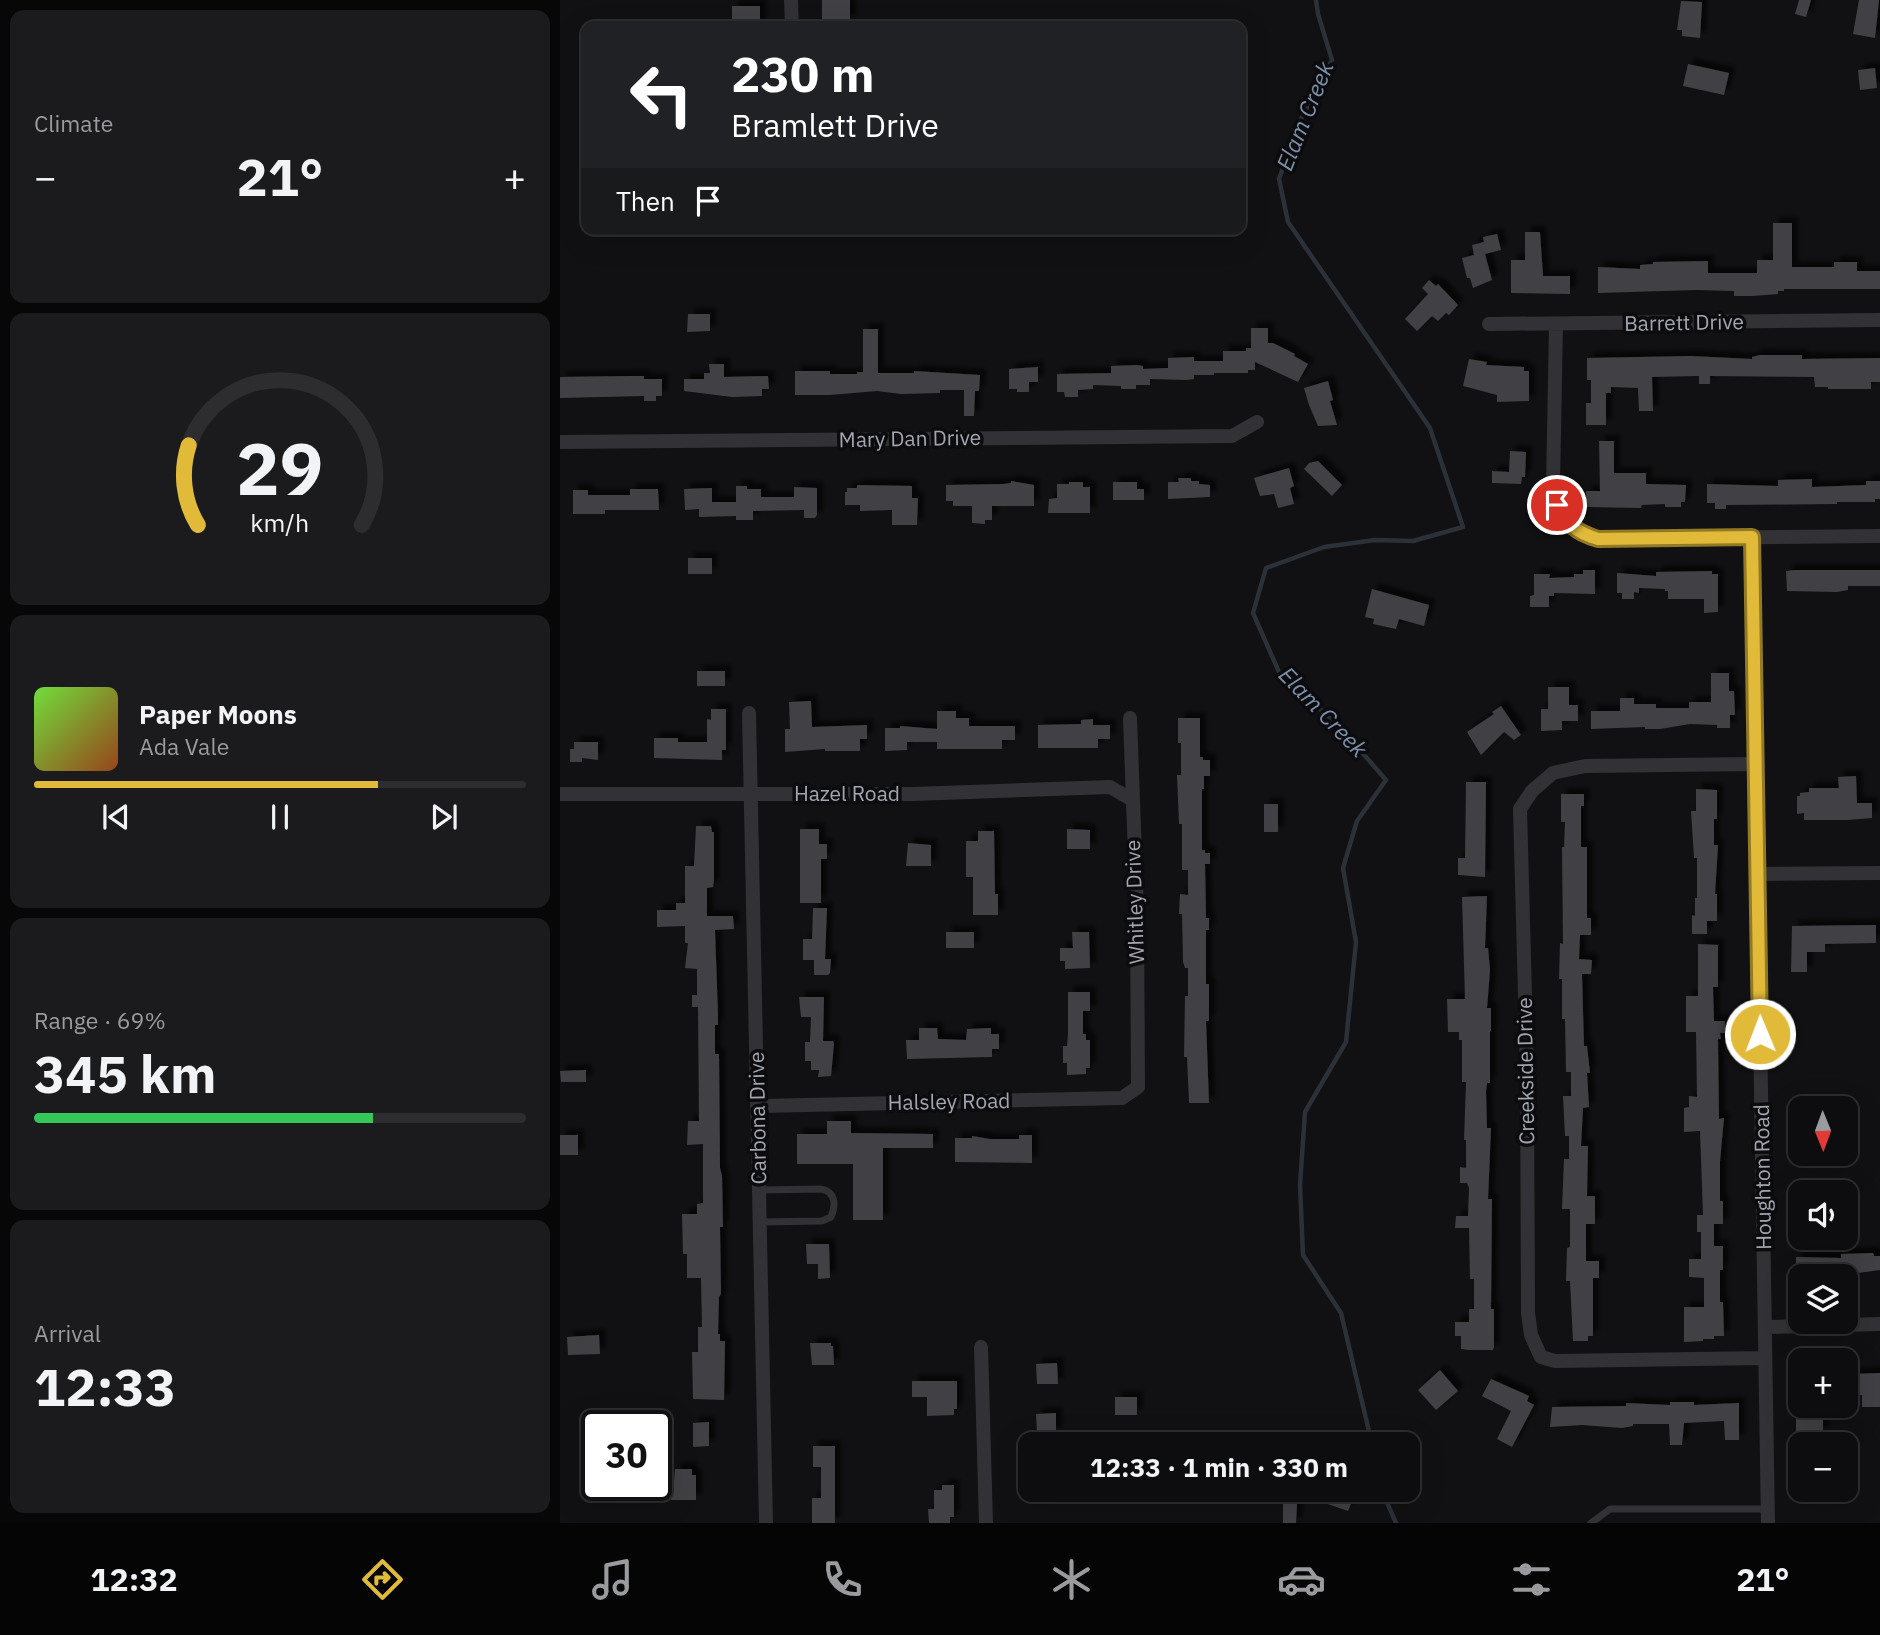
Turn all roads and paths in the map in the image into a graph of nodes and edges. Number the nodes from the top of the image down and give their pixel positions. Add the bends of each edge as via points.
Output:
1 (791, 0) edge
2 (792, 21) edge
3 (1880, 320) edge
4 (1489, 324) dead end
5 (1556, 324) junction
6 (1257, 422) dead end
7 (560, 442) edge
8 (1880, 536) edge
9 (1752, 537) junction
10 (749, 713) dead end
11 (1130, 718) dead end
12 (1755, 764) junction
13 (560, 794) edge
14 (751, 794) junction
15 (1131, 799) junction
16 (1880, 873) edge
17 (1757, 874) junction
18 (1138, 1087) joint
19 (758, 1106) junction
20 (759, 1190) junction
21 (760, 1222) junction
22 (1880, 1324) edge
23 (1766, 1327) junction
24 (981, 1347) dead end
25 (1765, 1358) junction
26 (1768, 1516) edge
27 (766, 1523) edge
28 (986, 1523) edge
29 (1591, 1523) edge

1 - 2 street
3 - 5 street, Barrett Drive
4 - 5 street, Barrett Drive
5 - 9 street via 1553,486 1567,521 1581,534 1598,539
6 - 7 street, Mary Dan Drive via 1232,436
8 - 9 street
9 - 12 street, Houghton Road
10 - 14 street, Carbona Drive
11 - 15 street, Whitley Drive
12 - 17 street, Houghton Road
12 - 25 street, Creekside Drive via 1585,766 1553,773 1520,809 1528,1313 1541,1357 1555,1361
13 - 14 street, Hazel Road
14 - 15 street, Hazel Road via 1110,787
14 - 19 street, Carbona Drive
15 - 18 street, Whitley Drive
16 - 17 street
17 - 23 street, Houghton Road
18 - 19 street, Halsley Road via 1122,1098
19 - 20 street, Carbona Drive
20 - 21 street, Carbona Drive
20 - 21 lane via 821,1189 834,1196 831,1217 822,1221
21 - 27 street, Carbona Drive
22 - 23 street
23 - 25 street, Houghton Road
24 - 28 street
25 - 26 street, Houghton Road
26 - 29 lane via 1610,1509

